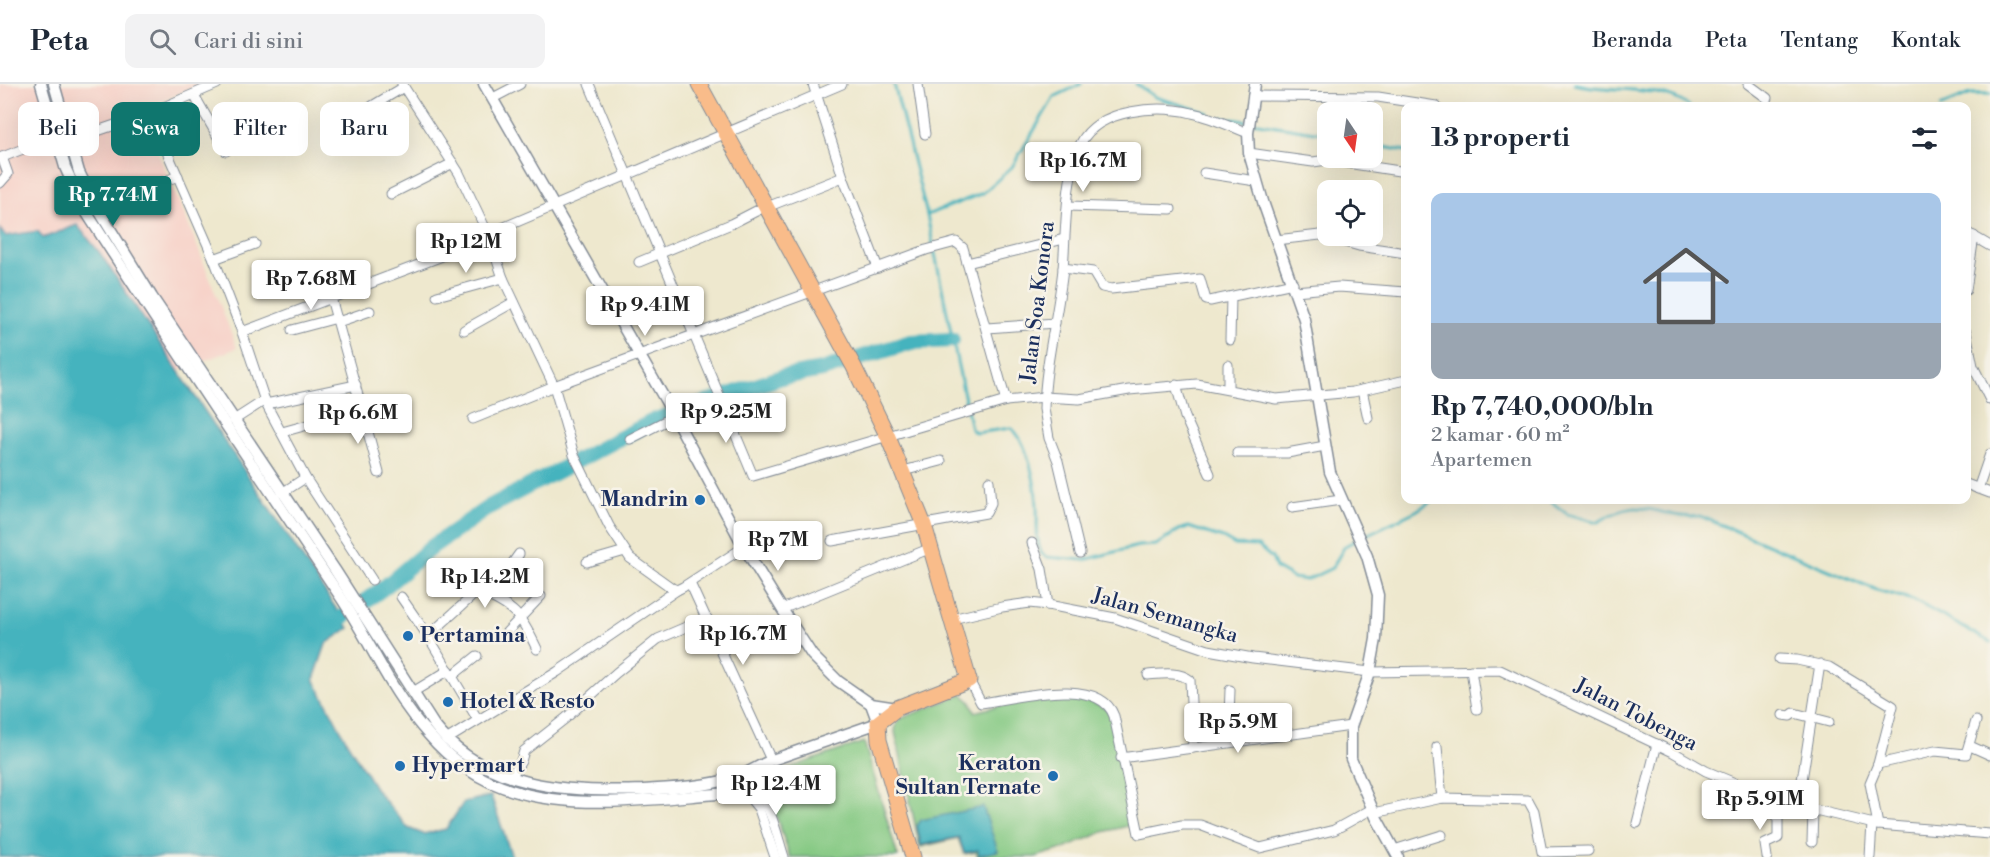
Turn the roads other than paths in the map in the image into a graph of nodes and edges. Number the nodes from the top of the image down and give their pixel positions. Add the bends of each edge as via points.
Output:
1 (41, 84) edge
2 (54, 84) edge
3 (217, 84) edge
4 (484, 84) edge
5 (520, 84) edge
6 (590, 84) edge
7 (699, 84) edge
8 (813, 84) edge
9 (842, 84) edge
10 (918, 84) edge
11 (1255, 84) edge
12 (1748, 84) edge
13 (403, 86) edge
14 (189, 96) junction
15 (817, 96) junction
16 (1253, 96) junction
17 (493, 98) junction
18 (1767, 98) dead end
19 (46, 102) edge
20 (59, 102) edge
21 (175, 102) edge
22 (378, 102) edge
23 (1410, 102) edge
24 (1249, 125) junction
25 (212, 130) edge
26 (726, 134) junction
27 (925, 134) dead end
28 (18, 153) edge
29 (1249, 153) junction
30 (63, 156) edge
31 (75, 156) edge
32 (169, 156) edge
33 (1, 158) edge
34 (453, 163) junction
35 (1401, 171) edge
36 (628, 173) junction
37 (1204, 173) dead end
38 (178, 176) junction
39 (843, 177) junction
40 (1256, 181) junction
41 (0, 183) edge
42 (132, 194) dead end
43 (391, 194) dead end
44 (555, 204) junction
45 (766, 206) junction
46 (1068, 206) junction
47 (1170, 209) dead end
48 (488, 234) junction
49 (1971, 235) edge
50 (1064, 239) junction
51 (1276, 240) junction
52 (255, 244) dead end
53 (1990, 246) edge
54 (1401, 252) edge
55 (661, 253) junction
56 (214, 260) junction
57 (639, 262) dead end
58 (967, 263) junction
59 (878, 268) junction
60 (1063, 268) junction
61 (503, 278) junction
62 (1294, 287) junction
63 (813, 291) junction
64 (1401, 292) edge
65 (437, 296) dead end
66 (1231, 297) junction
67 (332, 298) junction
68 (514, 302) junction
69 (370, 311) dead end
70 (338, 320) junction
71 (1055, 323) junction
72 (987, 328) junction
73 (292, 330) dead end
74 (464, 330) dead end
75 (242, 332) junction
76 (694, 335) junction
77 (1230, 340) dead end
78 (638, 354) junction
79 (1971, 356) edge
80 (1228, 365) dead end
81 (1401, 381) edge
82 (356, 385) junction
83 (1176, 385) junction
84 (1986, 385) edge
85 (554, 386) junction
86 (1228, 389) junction
87 (1362, 390) junction
88 (1317, 395) junction
89 (1044, 397) junction
90 (1990, 400) edge
91 (1006, 401) junction
92 (264, 402) junction
93 (363, 410) junction
94 (673, 414) junction
95 (1368, 418) dead end
96 (237, 419) junction
97 (473, 419) dead end
98 (282, 432) junction
99 (888, 437) junction
100 (630, 439) dead end
101 (1325, 446) junction
102 (1237, 453) dead end
103 (1990, 454) edge
104 (941, 461) dead end
105 (903, 471) junction
106 (379, 473) dead end
107 (1210, 474) dead end
108 (305, 478) junction
109 (989, 481) dead end
110 (1971, 486) edge
111 (1978, 489) junction
112 (282, 493) junction
113 (1990, 493) edge
114 (1341, 500) junction
115 (1292, 507) dead end
116 (924, 525) junction
117 (832, 541) dead end
118 (1032, 543) dead end
119 (744, 547) junction
120 (931, 548) junction
121 (625, 551) junction
122 (1080, 553) dead end
123 (519, 554) dead end
124 (587, 562) dead end
125 (451, 571) dead end
126 (372, 580) dead end
127 (690, 583) junction
128 (676, 590) junction
129 (478, 591) junction
130 (489, 596) junction
131 (542, 596) dead end
132 (346, 597) junction
133 (401, 597) dead end
134 (1048, 605) junction
135 (782, 609) junction
136 (522, 618) junction
137 (706, 618) junction
138 (952, 619) junction
139 (360, 620) junction
140 (506, 633) dead end
141 (428, 636) junction
142 (537, 649) dead end
143 (477, 656) dead end
144 (1779, 659) dead end
145 (1820, 664) junction
146 (1471, 670) junction
147 (1370, 672) junction
148 (451, 673) junction
149 (1148, 675) dead end
150 (969, 680) junction
151 (1230, 690) dead end
152 (413, 692) junction
153 (871, 705) junction
154 (897, 708) junction
155 (1478, 710) dead end
156 (1783, 715) dead end
157 (1812, 716) junction
158 (478, 720) junction
159 (1976, 721) dead end
160 (1829, 722) dead end
161 (878, 723) junction
162 (1351, 726) junction
163 (429, 728) junction
164 (446, 740) junction
165 (1228, 742) junction
166 (1657, 744) junction
167 (1970, 746) junction
168 (1437, 747) dead end
169 (1193, 748) junction
170 (1990, 755) edge
171 (1121, 758) junction
172 (771, 760) junction
173 (1878, 764) junction
174 (506, 780) junction
175 (748, 783) junction
176 (1442, 798) junction
177 (1778, 801) junction
178 (1798, 806) junction
179 (1813, 810) junction
180 (1373, 811) junction
181 (1637, 823) dead end
182 (1875, 824) junction
183 (1990, 834) edge
184 (1442, 835) dead end
185 (1812, 842) dead end
186 (1588, 852) dead end
187 (1396, 854) edge
188 (1542, 855) edge
189 (776, 857) edge
190 (784, 857) edge
191 (913, 857) edge
192 (1767, 857) edge
193 (1870, 857) edge

1 - 19 street
2 - 20 street
3 - 14 street
4 - 17 street
5 - 17 street
6 - 36 street
7 - 26 highway
8 - 15 street
9 - 15 street
10 - 27 street
11 - 16 street
12 - 18 street
13 - 22 street
13 - 34 street
14 - 21 street
14 - 25 street
15 - 26 street
15 - 39 street
16 - 23 street via 1378,97
16 - 24 street
17 - 44 street
24 - 29 street
24 - 46 street, Jalan Soa Konora via 1181,111 1130,112 1107,117 1080,144
26 - 36 street
26 - 45 highway
28 - 33 street
29 - 35 street
29 - 40 street
30 - 132 street via 82,207
31 - 96 street via 93,201
32 - 38 street
33 - 41 street via 8,174
34 - 43 street
34 - 48 street
36 - 44 street
36 - 55 street
37 - 40 street
38 - 42 street
38 - 56 street
39 - 45 street
39 - 59 street
40 - 51 street
44 - 48 street
44 - 78 street
45 - 55 street
45 - 63 highway
46 - 47 street
46 - 50 street, Jalan Soa Konora
48 - 61 street
48 - 67 street via 450,253
49 - 53 street
50 - 58 street
50 - 60 street, Jalan Soa Konora
51 - 54 street via 1320,235
51 - 62 street
52 - 56 street
55 - 57 street
55 - 76 street
56 - 75 street
58 - 59 street via 963,248 956,242
58 - 72 street
59 - 63 street
60 - 66 street via 1094,272 1102,287 1111,289 1198,279 1207,301
60 - 71 street, Jalan Soa Konora
61 - 65 street
61 - 68 street
62 - 64 street
62 - 66 street
62 - 88 street via 1304,319
63 - 76 street
63 - 99 highway
66 - 77 street
67 - 70 street
67 - 75 street
68 - 74 street
68 - 85 street
69 - 70 street
70 - 73 street
70 - 82 street
71 - 72 street
71 - 89 street, Jalan Soa Konora
72 - 91 street
75 - 92 street
76 - 78 street
76 - 99 street via 753,476
78 - 85 street
78 - 94 street
79 - 84 street
80 - 86 street
81 - 87 street
82 - 92 street
82 - 93 street
83 - 86 street
83 - 89 street via 1079,399
83 - 107 street via 1185,417
84 - 90 street
85 - 97 street
85 - 121 street via 574,455
86 - 88 street via 1276,399
87 - 88 street
87 - 95 street
88 - 101 street
89 - 91 street
89 - 122 street, Jalan Soa Konora via 1049,438
91 - 99 street
92 - 96 street
92 - 98 street
93 - 98 street
93 - 106 street
94 - 100 street
94 - 119 street
96 - 112 street
98 - 108 street
99 - 105 highway
101 - 102 street via 1287,453
101 - 114 street
103 - 111 street
104 - 105 street
105 - 116 highway
108 - 112 street
108 - 126 street
109 - 116 street via 991,503 986,513
110 - 111 street
111 - 113 street
112 - 132 street
114 - 115 street
114 - 147 street via 1378,595
116 - 117 street
116 - 120 highway
118 - 134 street via 1042,569
119 - 127 street
119 - 135 street
120 - 135 street
120 - 138 highway
121 - 124 street
121 - 128 street via 651,575
123 - 130 street
125 - 129 street
127 - 128 street
127 - 137 street
128 - 158 street via 557,672
129 - 130 street
129 - 141 street
130 - 136 street
131 - 136 street
132 - 139 street
133 - 141 street
134 - 138 street, Jalan Semangka via 1029,603
134 - 147 street, Jalan Semangka via 1114,618 1208,650
135 - 153 street via 812,655
136 - 140 street
136 - 142 street
137 - 172 street
137 - 174 street via 658,639 616,673 524,751 521,762
138 - 150 highway
139 - 152 street
139 - 163 street
141 - 148 street
143 - 148 street
144 - 145 street
145 - 157 street
145 - 173 street via 1893,706
146 - 147 street, Jalan Tobenga
146 - 155 street
146 - 166 street, Jalan Tobenga via 1500,670
147 - 162 street
148 - 152 street
148 - 158 street
149 - 169 street via 1173,674 1190,680
150 - 154 highway
150 - 171 street via 981,703 1067,692 1104,701 1114,716
151 - 165 street
152 - 163 street
153 - 154 street
153 - 161 street
154 - 161 highway
156 - 157 street
157 - 160 street
157 - 178 street
158 - 164 street
159 - 167 street
161 - 172 street
161 - 191 highway via 879,740
162 - 165 street
162 - 180 street via 1351,759
163 - 164 street
163 - 174 street via 459,764
164 - 174 street
165 - 169 street
166 - 177 street, Jalan Tobenga via 1706,771
166 - 181 street
167 - 170 street
167 - 173 street via 1966,754 1935,751
168 - 176 street
169 - 171 street
171 - 180 street via 1139,834 1200,825 1256,848 1266,848 1334,830
172 - 175 street
173 - 182 street via 1869,788
174 - 175 street via 612,791 680,788 734,778
174 - 175 street via 531,795 580,800
175 - 189 street
175 - 190 street via 766,805
176 - 180 street
176 - 188 street via 1528,800 1534,811
177 - 178 street, Jalan Tobenga
177 - 192 street via 1778,837 1765,844
178 - 179 street, Jalan Tobenga
179 - 182 street, Jalan Tobenga
179 - 185 street
180 - 187 street
182 - 183 street, Jalan Tobenga
182 - 193 street
184 - 187 street
186 - 188 street

